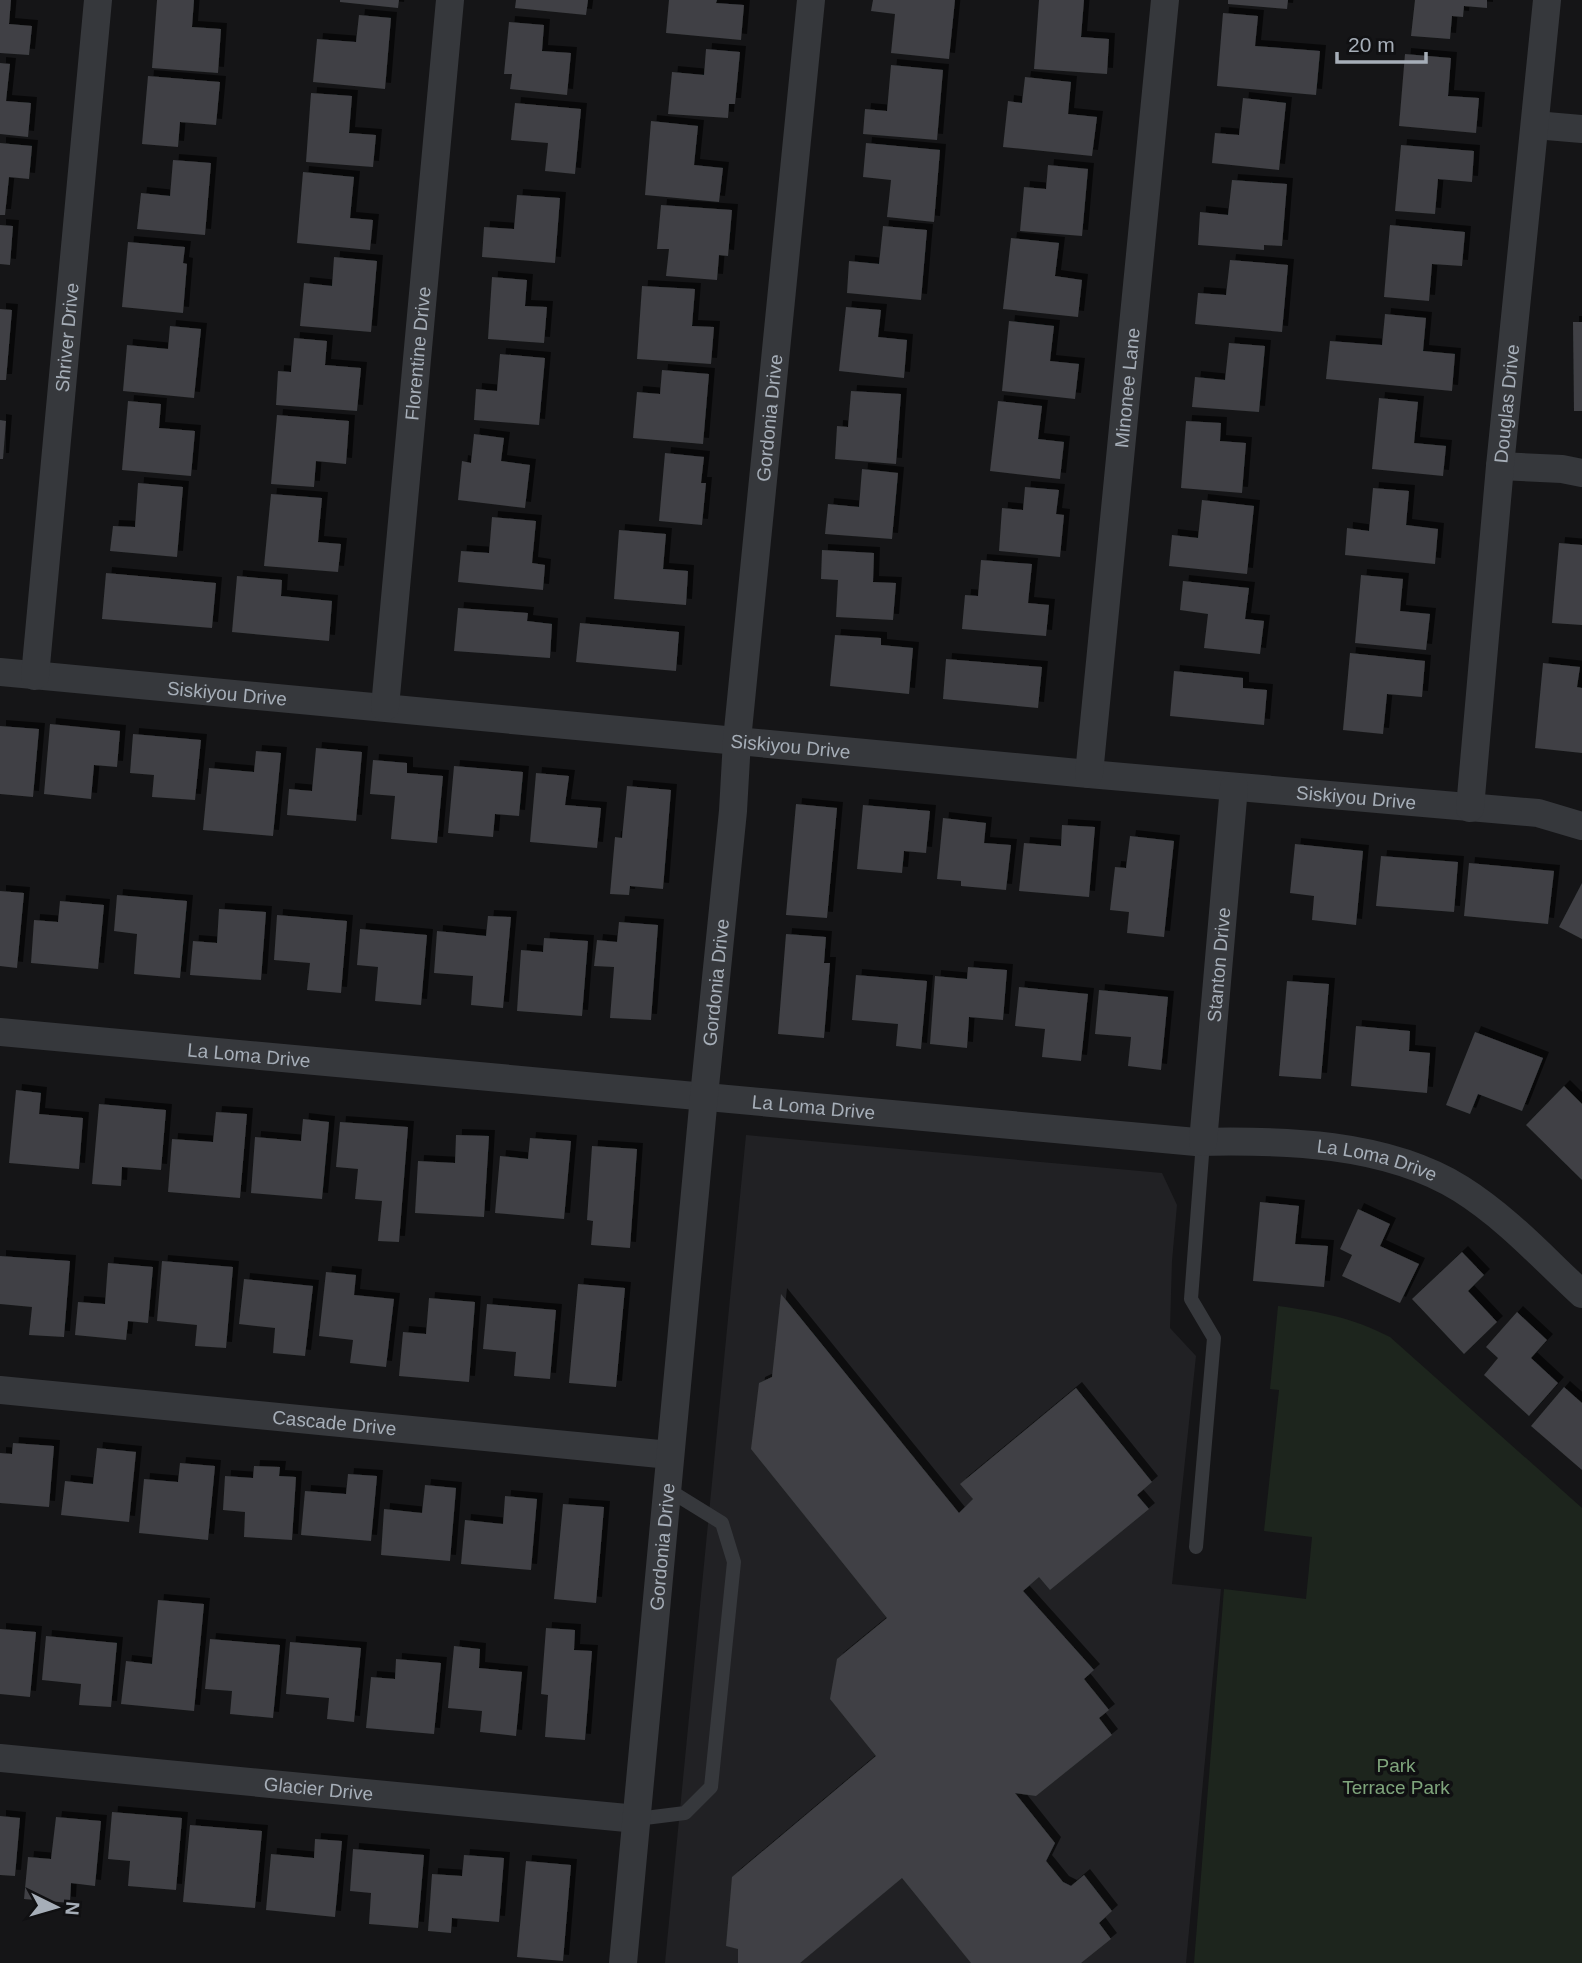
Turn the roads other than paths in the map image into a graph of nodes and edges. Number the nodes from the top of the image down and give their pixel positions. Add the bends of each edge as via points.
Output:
1 (98, 0) edge
2 (450, 0) edge
3 (811, 0) edge
4 (1164, 0) edge
5 (1547, 0) edge
6 (1535, 125) junction
7 (1582, 129) edge
8 (1500, 466) junction
9 (1582, 473) edge
10 (0, 672) edge
11 (35, 676) junction
12 (385, 707) junction
13 (737, 740) junction
14 (1088, 774) junction
15 (1234, 787) junction
16 (1471, 808) junction
17 (1582, 826) edge
18 (0, 1032) edge
19 (704, 1096) junction
20 (1203, 1142) junction
21 (1582, 1294) edge
22 (0, 1390) edge
23 (670, 1455) junction
24 (667, 1489) junction
25 (1196, 1547) dead end
26 (0, 1758) edge
27 (637, 1819) junction
28 (623, 1963) edge

1 - 11 street, Shriver Drive
2 - 12 street, Florentine Drive
3 - 13 street, Gordonia Drive
4 - 14 street, Minonee Lane
5 - 6 street, Douglas Drive
6 - 7 street
6 - 8 street, Douglas Drive
8 - 9 street
8 - 16 street, Douglas Drive
10 - 11 street, Siskiyou Drive
11 - 12 street, Siskiyou Drive
12 - 13 street, Siskiyou Drive
13 - 14 street, Siskiyou Drive
13 - 19 street, Gordonia Drive
14 - 15 street, Siskiyou Drive
15 - 16 street, Siskiyou Drive
15 - 20 street, Stanton Drive
16 - 17 street, Siskiyou Drive via 1538,814
18 - 19 street, La Loma Drive
19 - 20 street, La Loma Drive
19 - 23 street, Gordonia Drive
20 - 21 street, La Loma Drive via 1341,1149 1417,1167 1503,1219
20 - 25 lane via 1191,1300 1214,1338
22 - 23 street, Cascade Drive
23 - 24 street, Gordonia Drive
24 - 27 street, Gordonia Drive
24 - 27 lane via 722,1523 734,1562 710,1787 685,1813
26 - 27 street, Glacier Drive
27 - 28 street, Gordonia Drive

